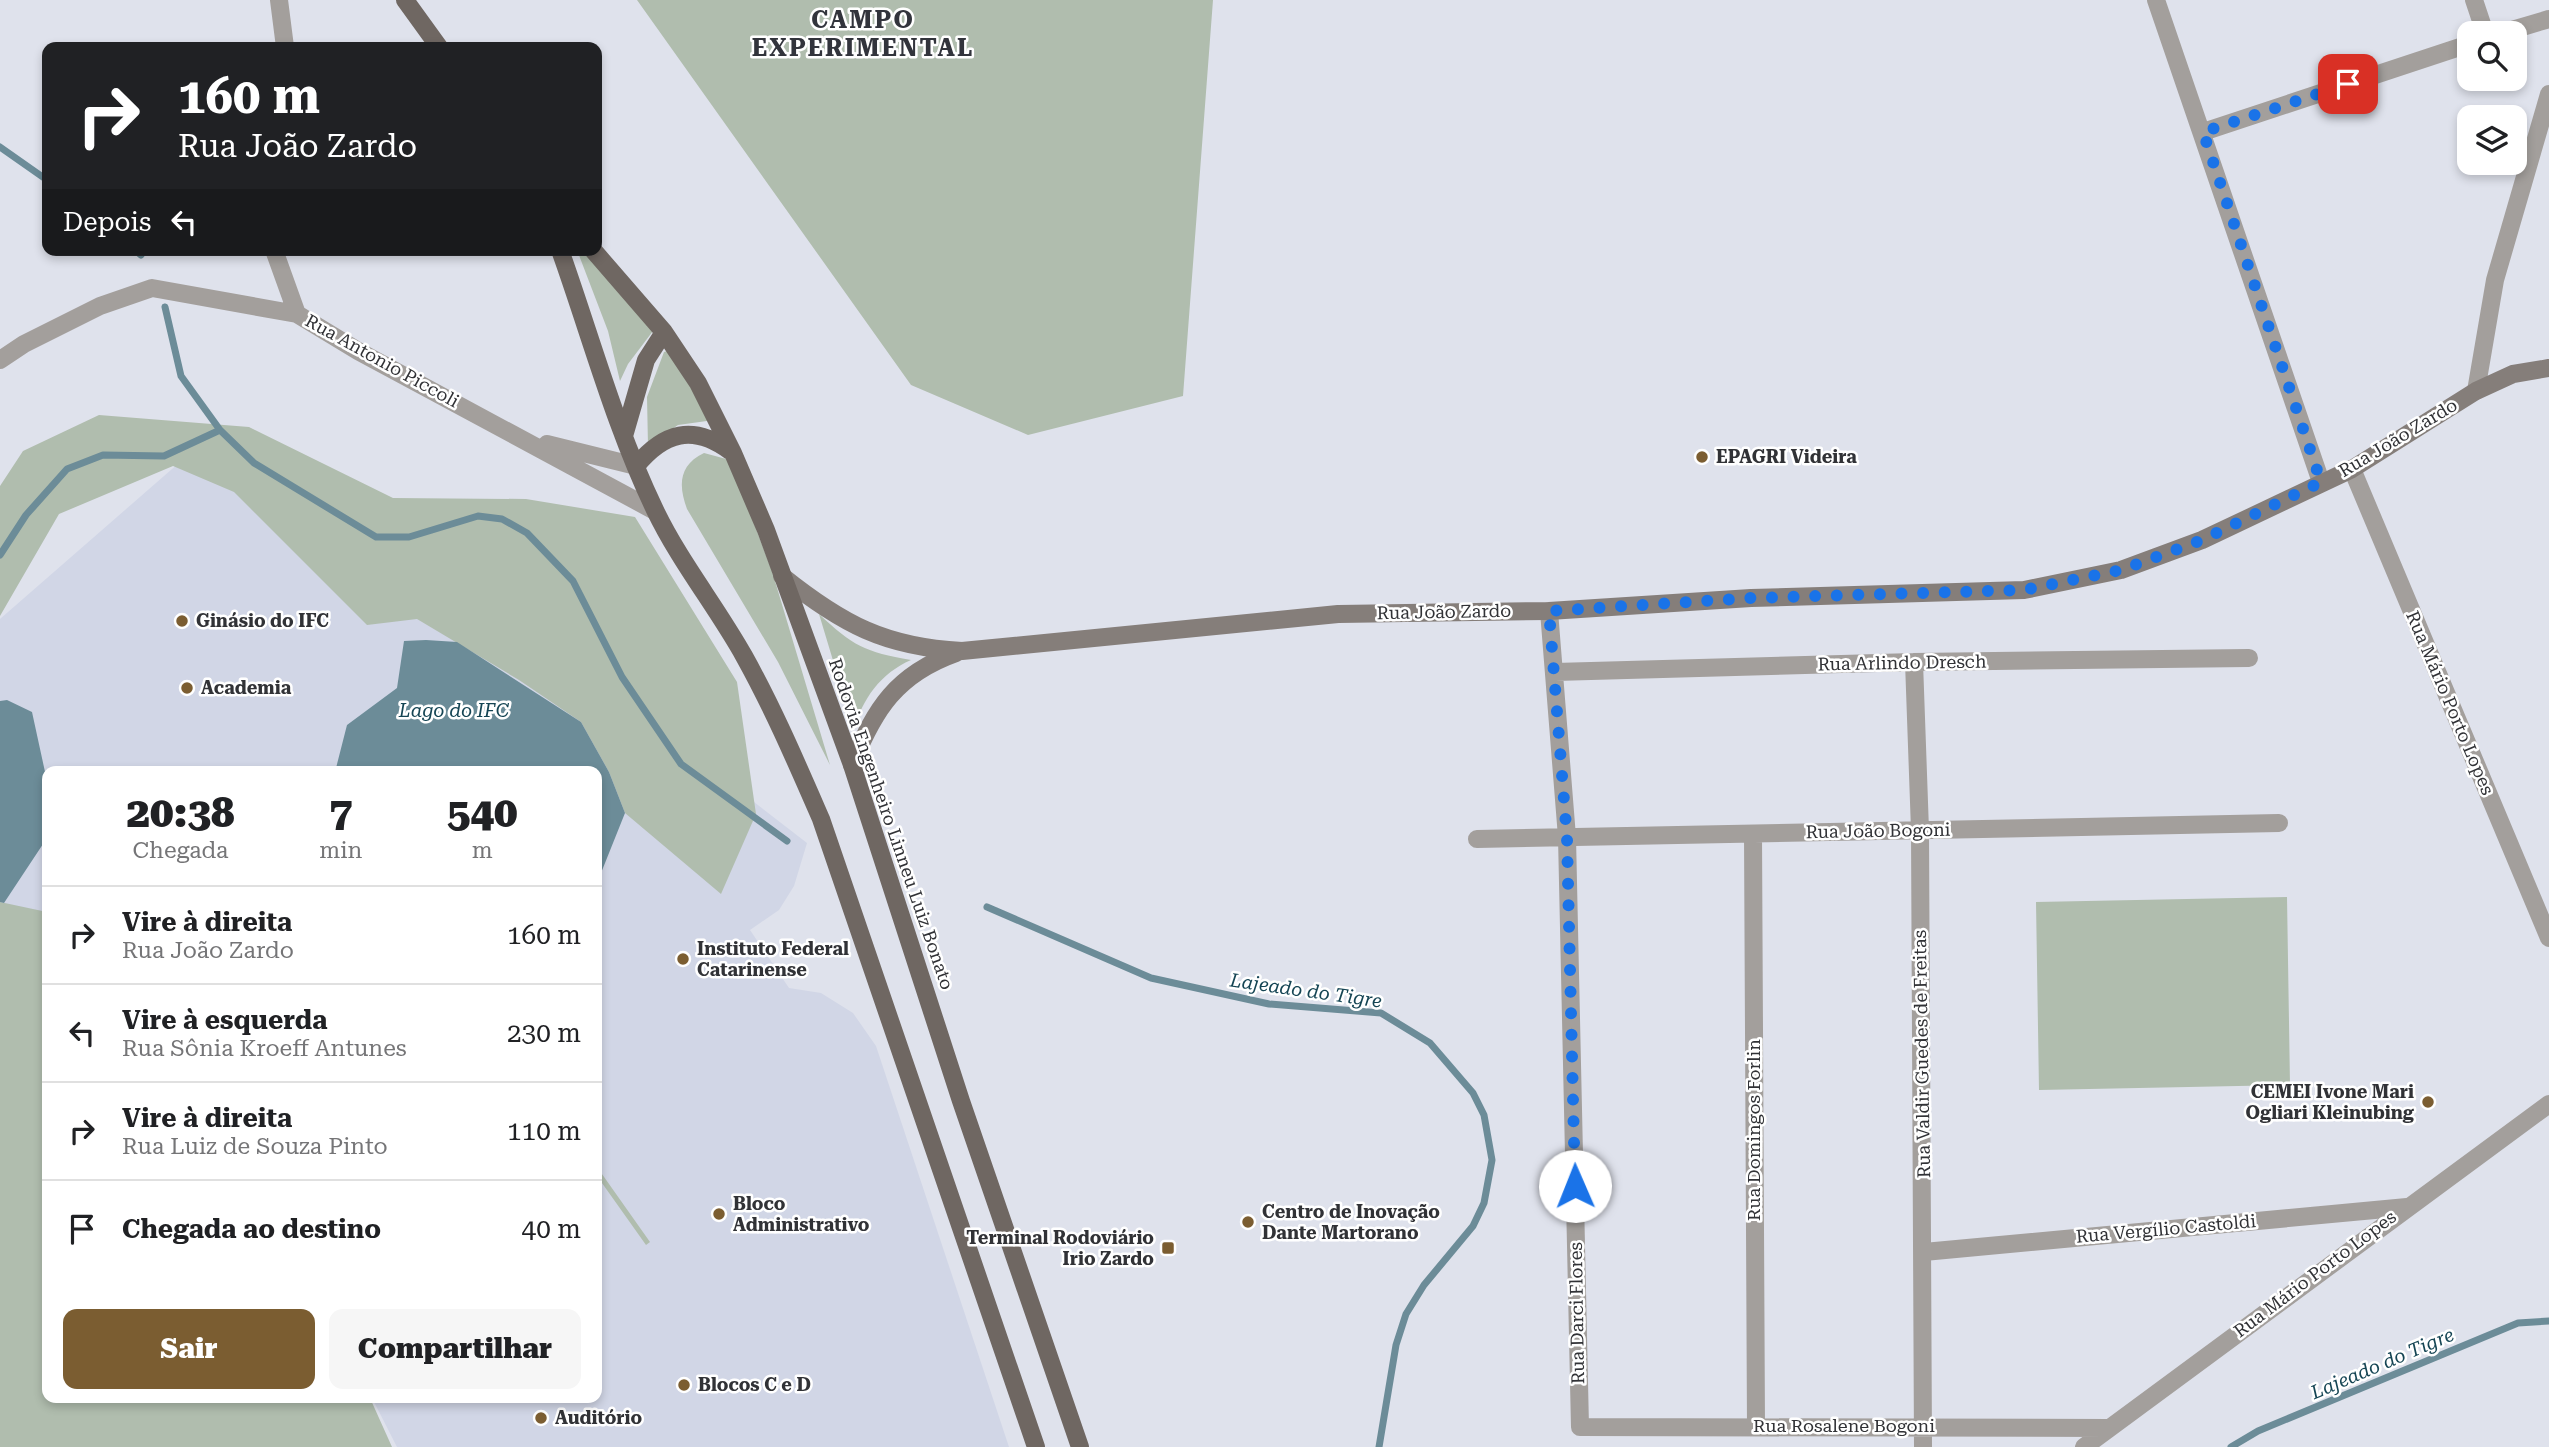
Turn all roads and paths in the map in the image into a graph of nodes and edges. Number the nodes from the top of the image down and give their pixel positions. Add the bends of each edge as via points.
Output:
1 (279, 0) edge
2 (405, 0) edge
3 (2156, 0) edge
4 (2474, 0) edge
5 (2549, 19) edge
6 (2480, 21) edge
7 (2527, 26) edge
8 (284, 42) edge
9 (435, 42) edge
10 (2457, 48) edge
11 (2549, 94) edge
12 (2203, 132) junction
13 (276, 256) edge
14 (562, 256) edge
15 (598, 256) edge
16 (297, 314) junction
17 (664, 332) junction
18 (0, 360) edge
19 (2549, 368) edge
20 (2476, 391) junction
21 (624, 436) junction
22 (524, 437) junction
23 (733, 453) junction
24 (636, 466) junction
25 (2352, 469) junction
26 (2321, 482) junction
27 (655, 510) junction
28 (782, 576) junction
29 (1549, 611) junction
30 (962, 651) junction
31 (2249, 658) dead end
32 (1914, 662) junction
33 (1555, 672) junction
34 (852, 765) junction
35 (2278, 823) dead end
36 (1920, 830) junction
37 (1753, 834) junction
38 (1567, 838) junction
39 (1477, 839) dead end
40 (2549, 938) edge
41 (2549, 1104) edge
42 (2407, 1206) junction
43 (1924, 1252) junction
44 (1922, 1425) junction
45 (1756, 1426) junction
46 (1580, 1427) joint
47 (2109, 1428) junction
48 (1036, 1447) edge
49 (1080, 1447) edge
50 (1923, 1447) edge
51 (2084, 1447) edge

1 - 8 street
2 - 9 main road
3 - 12 street
4 - 6 street
5 - 7 street
10 - 12 street
11 - 20 street via 2495,280
12 - 26 street
13 - 16 street
14 - 21 main road
15 - 17 main road, Rodovia Engenheiro Linneu Luiz Bonato
16 - 18 street, Rua Antonio Piccoli via 152,288 100,306
16 - 22 street, Rua Antonio Piccoli
17 - 21 main road via 646,360
17 - 23 main road, Rodovia Engenheiro Linneu Luiz Bonato via 698,383
19 - 20 main road, Rua João Zardo via 2513,374
20 - 25 main road, Rua João Zardo
21 - 24 main road
22 - 24 street
22 - 27 street
23 - 24 main road via 715,440 681,435 650,448
23 - 28 main road, Rodovia Engenheiro Linneu Luiz Bonato
24 - 27 main road
25 - 26 main road, Rua João Zardo
25 - 40 street, Rua Mário Porto Lopes
26 - 29 main road, Rua João Zardo via 2202,540 2121,570 2024,590 1751,598
27 - 48 main road via 754,675 821,819
28 - 30 main road, Rua João Zardo via 827,612 879,637
28 - 34 main road, Rodovia Engenheiro Linneu Luiz Bonato
29 - 30 main road, Rua João Zardo via 1338,614
29 - 33 street, Rua Darci Flores
30 - 34 main road, Rua João Zardo via 937,660 898,685 869,722
31 - 32 street, Rua Arlindo Dresch
32 - 33 street, Rua Arlindo Dresch
32 - 36 street, Rua Valdir Guedes de Freitas
33 - 38 street, Rua Darci Flores
34 - 49 main road, Rodovia Engenheiro Linneu Luiz Bonato
35 - 36 street, Rua João Bogoni
36 - 37 street, Rua João Bogoni
36 - 43 street, Rua Valdir Guedes de Freitas
37 - 38 street, Rua João Bogoni
37 - 45 street, Rua Domingos Forlin
38 - 39 street, Rua João Bogoni
38 - 46 street, Rua Darci Flores
41 - 42 street, Rua Mário Porto Lopes
42 - 43 street, Rua Vergílio Castoldi
42 - 47 street, Rua Mário Porto Lopes
43 - 44 street, Rua Valdir Guedes de Freitas
44 - 45 street, Rua Rosalene Bogoni
44 - 47 street, Rua Rosalene Bogoni
44 - 50 street, Rua Valdir Guedes de Freitas
45 - 46 street, Rua Rosalene Bogoni
47 - 51 street, Rua Mário Porto Lopes

